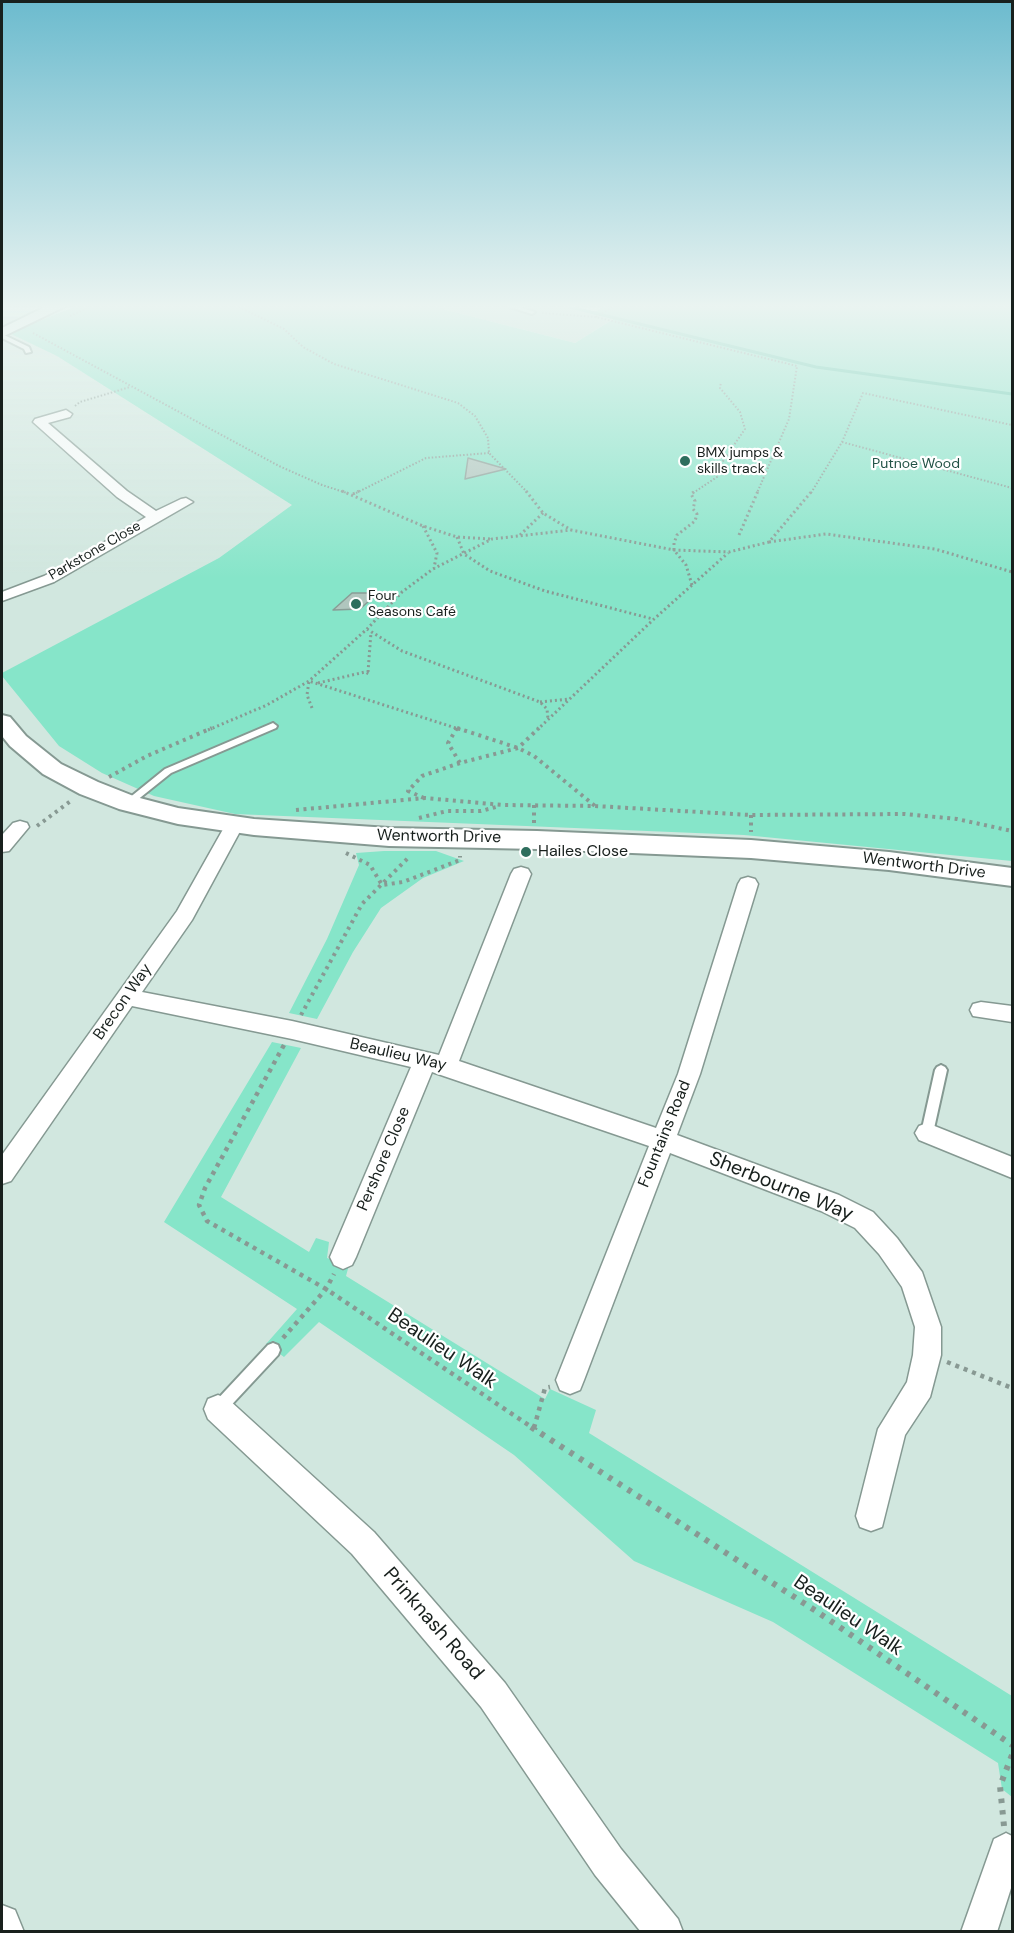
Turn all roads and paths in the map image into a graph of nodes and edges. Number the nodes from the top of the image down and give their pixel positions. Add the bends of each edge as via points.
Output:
1 (96, 397) edge
2 (150, 397) edge
3 (445, 397) edge
4 (728, 397) edge
5 (792, 397) edge
6 (861, 397) edge
7 (883, 397) edge
8 (66, 414) joint
9 (1012, 424) edge
10 (843, 442) junction
11 (489, 453) junction
12 (1012, 488) edge
13 (352, 494) junction
14 (186, 502) dead end
15 (543, 513) junction
16 (155, 517) junction
17 (423, 526) junction
18 (571, 530) junction
19 (519, 535) junction
20 (739, 535) dead end
21 (457, 537) junction
22 (492, 539) junction
23 (769, 542) junction
24 (674, 549) junction
25 (729, 552) junction
26 (464, 554) junction
27 (433, 569) junction
28 (1012, 572) edge
29 (692, 585) junction
30 (2, 597) edge
31 (654, 619) junction
32 (369, 630) junction
33 (309, 681) junction
34 (317, 684) junction
35 (569, 699) junction
36 (540, 702) junction
37 (312, 708) dead end
38 (548, 719) junction
39 (2, 722) edge
40 (273, 726) dead end
41 (456, 728) junction
42 (518, 748) junction
43 (460, 763) junction
44 (89, 788) junction
45 (425, 798) junction
46 (128, 803) junction
47 (503, 805) junction
48 (534, 805) junction
49 (595, 806) junction
50 (291, 811) dead end
51 (416, 820) dead end
52 (235, 824) junction
53 (542, 826) dead end
54 (20, 827) joint
55 (1012, 831) edge
56 (312, 832) junction
57 (463, 838) junction
58 (2, 846) edge
59 (410, 856) dead end
60 (521, 873) dead end
61 (1012, 877) edge
62 (748, 884) dead end
63 (382, 885) junction
64 (128, 997) junction
65 (981, 1010) dead end
66 (1012, 1014) edge
67 (292, 1030) junction
68 (435, 1063) junction
69 (941, 1070) dead end
70 (927, 1133) joint
71 (662, 1140) junction
72 (1012, 1168) edge
73 (2, 1174) edge
74 (343, 1257) joint
75 (326, 1289) junction
76 (273, 1350) joint
77 (927, 1354) junction
78 (570, 1380) joint
79 (1012, 1388) edge
80 (218, 1410) joint
81 (534, 1429) junction
82 (871, 1516) dead end
83 (1012, 1745) edge
84 (1012, 1755) edge
85 (1006, 1851) joint
86 (2, 1923) edge
87 (6, 1932) edge
88 (665, 1932) edge
89 (979, 1932) edge

1 - 8 path via 80,402
2 - 13 path via 279,466
3 - 11 path via 475,416 488,438
4 - 24 path via 740,412 745,429 721,464 717,477 691,494 697,514 695,521 677,535
5 - 20 path via 789,419
6 - 10 path
7 - 9 path
8 - 16 street, Parkstone Close via 39,422 42,431
10 - 12 path
10 - 23 path via 811,493
11 - 13 path via 426,458
11 - 15 path
13 - 17 path
14 - 16 street, Parkstone Close
15 - 18 path
15 - 19 path
16 - 30 street, Parkstone Close via 78,564
17 - 21 path
17 - 27 path via 438,554
18 - 19 path
18 - 24 path
19 - 22 path
21 - 22 path
21 - 26 path
22 - 26 path
23 - 25 path
23 - 28 path via 826,534 935,549
24 - 25 path
24 - 29 path via 686,565
25 - 29 path
26 - 27 path
26 - 31 path via 490,571 545,591
27 - 32 path via 402,592
29 - 31 path
31 - 35 path
32 - 33 path
32 - 34 path via 368,673
32 - 36 path via 402,651
33 - 34 path
33 - 37 path via 307,694
33 - 44 path via 267,705 147,756
34 - 41 path
35 - 36 path
35 - 38 path
36 - 38 path via 547,709
38 - 42 path
39 - 44 street, Wentworth Drive via 52,769
40 - 46 lane via 168,771
41 - 42 path
41 - 43 path via 448,743
42 - 43 path
42 - 49 path via 534,756
43 - 45 path via 422,776 408,791
44 - 46 street, Wentworth Drive
44 - 54 path via 32,830
45 - 47 path
45 - 50 path
46 - 52 street, Wentworth Drive via 177,816
47 - 48 path
47 - 51 path via 481,811 428,814
48 - 49 path
48 - 53 path via 533,825
49 - 55 path via 751,815 905,814 957,819
52 - 56 street, Wentworth Drive
52 - 64 street, Brecon Way via 185,915
54 - 58 street
56 - 57 street, Wentworth Drive
56 - 63 path via 370,865
57 - 61 street, Wentworth Drive via 752,849
57 - 63 path via 460,860 403,882
59 - 63 path, Beaulieu Walk
60 - 68 street
62 - 71 street, Fountains Road via 689,1074
63 - 67 path, Beaulieu Walk via 362,904
64 - 67 street, Beaulieu Way
64 - 73 street, Brecon Way
65 - 66 street
67 - 68 street, Beaulieu Way
67 - 75 path, Beaulieu Walk via 199,1205 207,1221
68 - 71 street, Beaulieu Way
68 - 74 street, Pershore Close
69 - 70 lane
70 - 72 street
71 - 77 street, Sherbourne Way via 830,1203 864,1220 913,1281 928,1327
71 - 78 street, Fountains Road
74 - 75 path
75 - 76 path
75 - 81 path, Beaulieu Walk
76 - 80 lane, Prinknash Road
77 - 79 path
77 - 82 street, Sherbourne Way via 920,1387 892,1429
78 - 81 path via 545,1388
80 - 88 street, Prinknash Road via 363,1543 463,1659 493,1695 608,1862
81 - 83 path, Beaulieu Walk via 816,1611
84 - 85 path via 1000,1786
85 - 89 street
86 - 87 street

